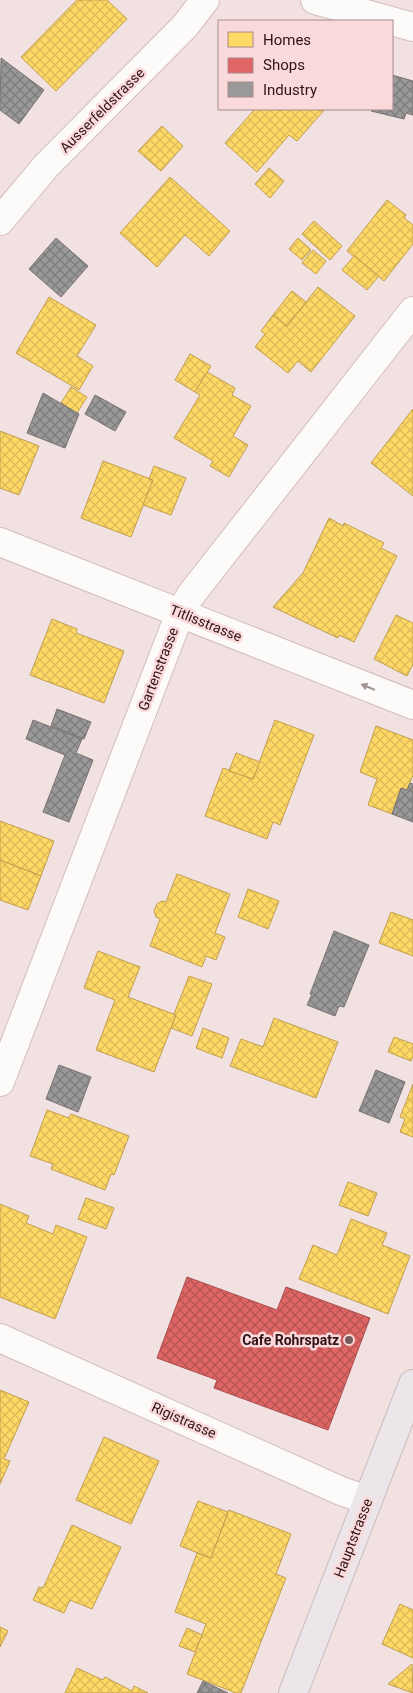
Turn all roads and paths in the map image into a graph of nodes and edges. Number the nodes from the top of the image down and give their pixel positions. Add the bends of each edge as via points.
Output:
1 (205, 0) edge
2 (314, 0) edge
3 (387, 20) edge
4 (393, 22) edge
5 (413, 27) edge
6 (0, 221) edge
7 (413, 311) edge
8 (0, 542) edge
9 (180, 613) junction
10 (413, 705) edge
11 (0, 1082) edge
12 (0, 1338) edge
13 (413, 1384) edge
14 (368, 1500) junction
15 (293, 1693) edge

1 - 6 street, Ausserfeldstrasse via 184,26 46,166
2 - 3 street
4 - 5 street
7 - 9 street, Gartenstrasse
8 - 9 street, Titlisstrasse
10 -> 9 street, Titlisstrasse
9 - 11 street, Gartenstrasse
12 - 14 street, Rigistrasse via 341,1491
13 - 14 main road, Hauptstrasse
14 - 15 main road, Hauptstrasse

